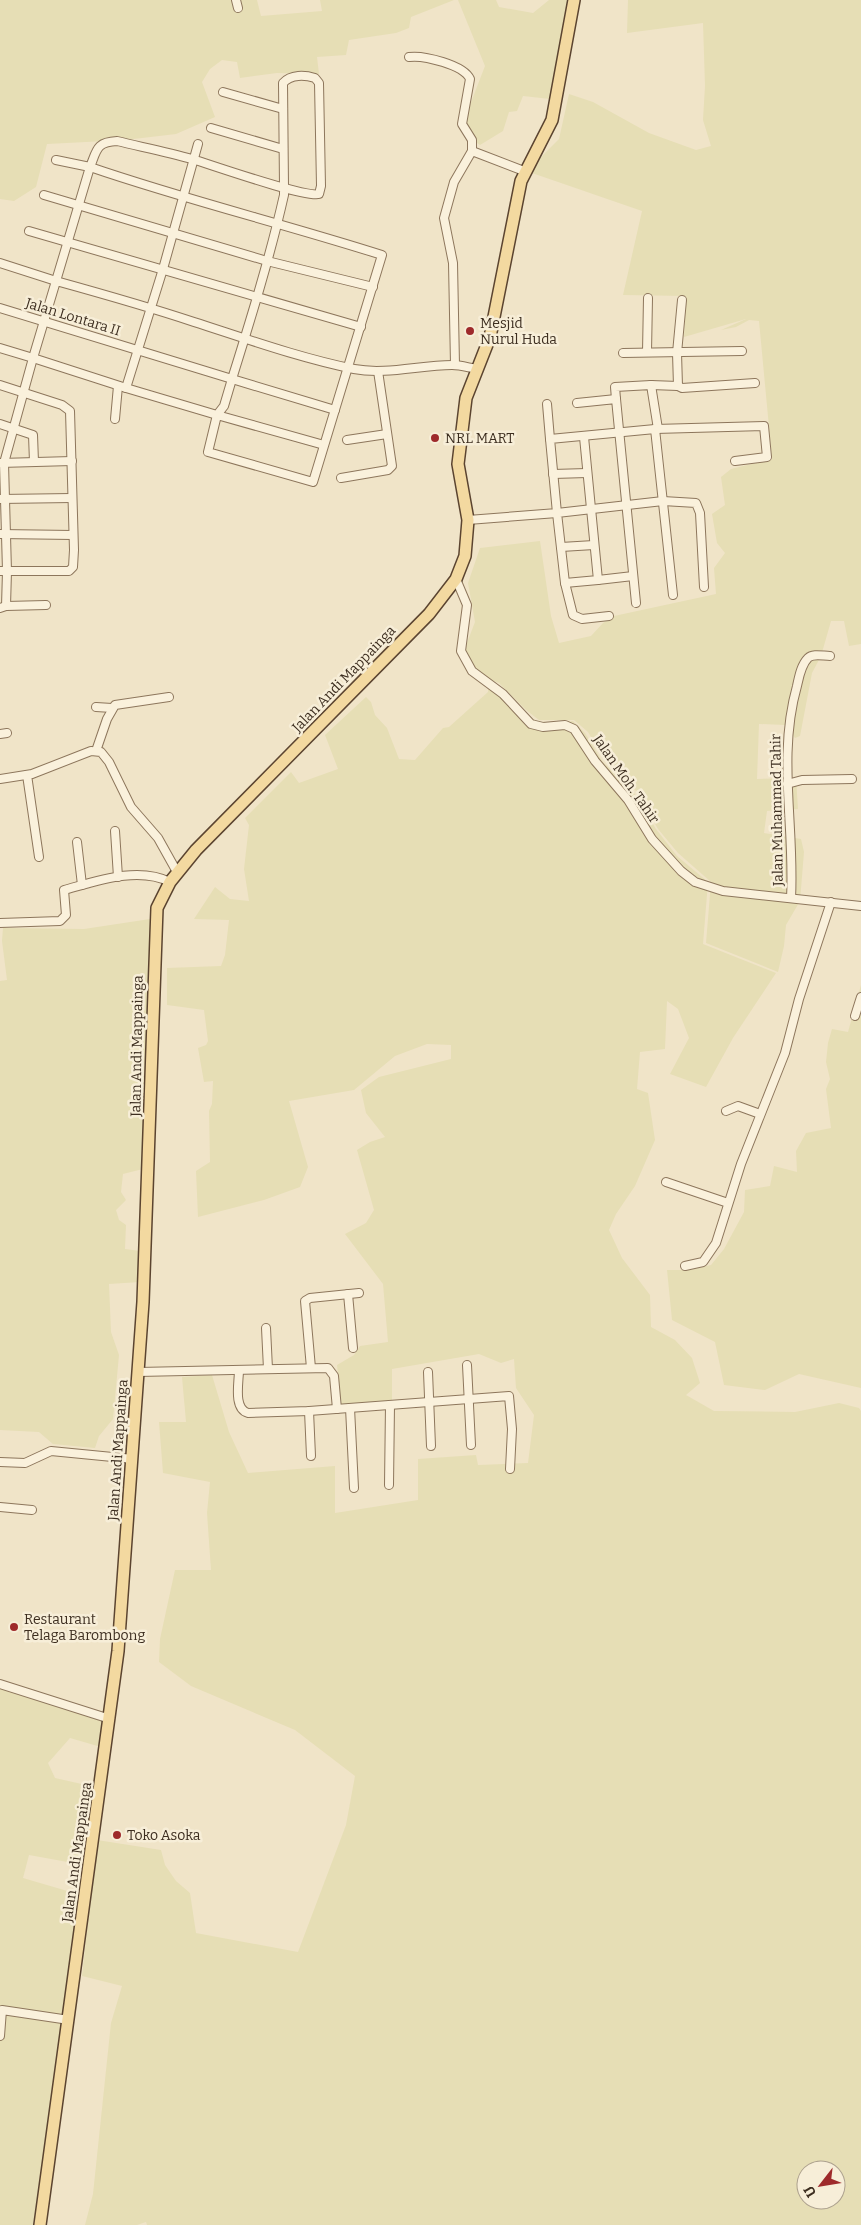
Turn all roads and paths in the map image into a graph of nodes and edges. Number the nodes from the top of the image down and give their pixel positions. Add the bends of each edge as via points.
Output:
1 (574, 0) edge
2 (409, 57) dead end
3 (223, 92) dead end
4 (283, 109) junction
5 (210, 128) dead end
6 (198, 144) dead end
7 (283, 149) junction
8 (472, 151) junction
9 (56, 160) dead end
10 (193, 160) junction
11 (90, 167) junction
12 (524, 171) junction
13 (284, 187) junction
14 (44, 195) dead end
15 (182, 197) junction
16 (77, 205) junction
17 (277, 224) junction
18 (29, 231) dead end
19 (173, 233) junction
20 (67, 242) junction
21 (267, 261) junction
22 (0, 263) edge
23 (163, 269) junction
24 (56, 281) junction
25 (373, 287) junction
26 (257, 297) junction
27 (648, 298) dead end
28 (682, 300) dead end
29 (0, 308) edge
30 (150, 308) junction
31 (46, 321) junction
32 (361, 327) junction
33 (244, 338) junction
34 (0, 348) edge
35 (138, 350) junction
36 (742, 351) dead end
37 (647, 352) junction
38 (624, 353) dead end
39 (677, 353) junction
40 (33, 358) junction
41 (454, 365) junction
42 (348, 368) junction
43 (478, 369) junction
44 (378, 371) junction
45 (232, 379) junction
46 (755, 383) dead end
47 (0, 385) edge
48 (651, 385) junction
49 (678, 386) junction
50 (122, 387) junction
51 (24, 393) junction
52 (616, 398) junction
53 (577, 403) dead end
54 (546, 404) dead end
55 (335, 410) junction
56 (217, 414) junction
57 (116, 419) dead end
58 (0, 424) edge
59 (14, 428) junction
60 (656, 429) junction
61 (387, 434) junction
62 (619, 434) junction
63 (584, 437) junction
64 (550, 439) junction
65 (347, 440) dead end
66 (324, 445) junction
67 (72, 461) junction
68 (735, 461) dead end
69 (34, 462) junction
70 (2, 463) edge
71 (587, 473) junction
72 (553, 474) junction
73 (341, 478) dead end
74 (72, 498) junction
75 (3, 500) edge
76 (663, 502) junction
77 (626, 505) junction
78 (590, 508) junction
79 (557, 513) junction
80 (468, 520) junction
81 (3, 534) edge
82 (73, 535) junction
83 (594, 545) junction
84 (561, 547) junction
85 (3, 571) edge
86 (633, 576) junction
87 (456, 579) junction
88 (598, 580) junction
89 (565, 583) junction
90 (704, 587) dead end
91 (673, 595) dead end
92 (636, 603) dead end
93 (46, 605) dead end
94 (3, 607) edge
95 (609, 616) dead end
96 (830, 656) dead end
97 (169, 697) dead end
98 (96, 707) dead end
99 (112, 708) junction
100 (96, 751) junction
101 (27, 775) junction
102 (0, 779) edge
103 (852, 779) dead end
104 (787, 784) junction
105 (115, 831) dead end
106 (77, 842) dead end
107 (39, 857) dead end
108 (178, 872) junction
109 (118, 877) junction
110 (170, 882) junction
111 (82, 885) junction
112 (791, 898) junction
113 (830, 902) junction
114 (861, 906) edge
115 (0, 923) edge
116 (861, 997) edge
117 (855, 1016) dead end
118 (726, 1111) dead end
119 (760, 1114) junction
120 (666, 1182) dead end
121 (728, 1203) junction
122 (685, 1266) dead end
123 (359, 1293) dead end
124 (348, 1294) junction
125 (266, 1328) dead end
126 (353, 1348) dead end
127 (466, 1365) dead end
128 (268, 1368) junction
129 (311, 1368) junction
130 (239, 1370) junction
131 (138, 1372) junction
132 (428, 1372) dead end
133 (469, 1399) junction
134 (430, 1403) junction
135 (390, 1405) junction
136 (350, 1408) junction
137 (337, 1409) junction
138 (309, 1411) junction
139 (471, 1445) dead end
140 (431, 1446) dead end
141 (311, 1456) dead end
142 (132, 1459) junction
143 (0, 1462) edge
144 (510, 1469) dead end
145 (389, 1484) dead end
146 (354, 1488) dead end
147 (0, 1507) edge
148 (32, 1510) dead end
149 (0, 1684) edge
150 (110, 1719) junction
151 (1, 2007) edge
152 (69, 2020) junction
153 (0, 2036) edge
154 (40, 2225) edge

1 - 12 main road, Jalan Andi Mappainga via 552,120
2 - 8 street via 423,56 468,74 470,79 462,124 472,140
3 - 4 street
4 - 7 street
4 - 13 street via 282,87 286,80 295,76 317,80 320,192 310,194
5 - 7 street
6 - 10 street
7 - 13 street
8 - 12 street
8 - 41 street via 454,182 444,218 453,263
9 - 11 street
10 - 11 street via 117,141 99,146
10 - 13 street
10 - 15 street
11 - 15 street
11 - 16 street
12 - 43 main road, Jalan Andi Mappainga via 490,337
13 - 17 street
14 - 16 street
15 - 17 street
15 - 19 street
16 - 19 street
16 - 20 street
17 - 21 street
17 - 25 street via 382,255
18 - 20 street
19 - 21 street
19 - 23 street
20 - 23 street
20 - 24 street
21 - 25 street
21 - 26 street
22 - 24 street
23 - 26 street
23 - 30 street
24 - 30 street
24 - 31 street
25 - 32 street
26 - 32 street
26 - 33 street
27 - 37 street
28 - 39 street
29 - 31 street, Jalan Lontara II
30 - 33 street
30 - 35 street
31 - 35 street, Jalan Lontara II
31 - 40 street
32 - 42 street
33 - 42 street
33 - 45 street
34 - 40 street
35 - 45 street, Jalan Lontara II
35 - 50 street
36 - 39 street
37 - 38 street
37 - 39 street
39 - 49 street
40 - 50 street
40 - 51 street
41 - 43 street
41 - 44 street
42 - 44 street
42 - 55 street
43 - 80 main road, Jalan Andi Mappainga via 466,398 458,464
44 - 61 street
45 - 55 street, Jalan Lontara II
45 - 56 street via 224,406
46 - 49 street
47 - 51 street
48 - 49 street
48 - 52 street via 615,387
48 - 60 street
50 - 56 street
50 - 57 street
51 - 59 street
51 - 67 street via 62,405 70,411
52 - 53 street
52 - 62 street
54 - 64 street
55 - 66 street
56 - 66 street
56 - 66 street via 208,452 313,482
58 - 59 street
59 - 69 street via 34,436
59 - 70 street
60 - 62 street
60 - 68 street via 764,426 766,457
60 - 76 street
61 - 65 street
61 - 73 street via 390,469
62 - 63 street
62 - 77 street
63 - 64 street
63 - 71 street
64 - 72 street
67 - 69 street
67 - 74 street
69 - 70 street
70 - 75 street
71 - 72 street
71 - 78 street
72 - 79 street
74 - 75 street
74 - 82 street
75 - 81 street
76 - 77 street
76 - 90 street via 691,502 698,507
76 - 91 street
77 - 78 street
77 - 86 street
78 - 79 street
78 - 83 street
79 - 80 street
79 - 84 street
80 - 87 main road, Jalan Andi Mappainga via 465,556
81 - 82 street
81 - 85 street
82 - 85 street via 71,571
83 - 84 street
83 - 88 street
84 - 89 street
85 - 94 street
86 - 88 street
86 - 92 street
87 - 108 main road, Jalan Andi Mappainga via 429,614
87 - 112 street, Jalan Moh. Tahir via 466,605 461,652 472,671 503,694 531,724 543,727 565,725 574,729 628,800 652,839 681,871 707,888
88 - 89 street
89 - 95 street via 573,615 582,619
93 - 94 street
96 - 104 street, Jalan Muhammad Tahir via 811,656 801,670 788,724
97 - 99 street via 117,703
98 - 99 street
99 - 100 street
100 - 101 street
100 - 108 street via 107,759 128,803 158,838
101 - 102 street
101 - 107 street
103 - 104 street via 802,780
104 - 112 street, Jalan Muhammad Tahir via 792,842
105 - 109 street
106 - 111 street
108 - 110 main road, Jalan Andi Mappainga
109 - 110 street via 153,876
109 - 111 street
110 - 131 main road, Jalan Andi Mappainga via 157,908 154,930 148,1191
111 - 115 street via 64,890 66,915 60,921
112 - 113 street, Jalan Moh. Tahir
113 - 114 street, Jalan Moh. Tahir
113 - 119 street via 785,1053
116 - 117 street
118 - 119 street via 738,1106
119 - 121 street
120 - 121 street
121 - 122 street via 711,1252 703,1262
123 - 124 street
124 - 126 street
124 - 129 street via 305,1301
125 - 128 street
127 - 133 street
128 - 129 street
128 - 130 street
129 - 137 street via 332,1370
130 - 131 street
130 - 138 street via 239,1406 244,1412
131 - 142 main road, Jalan Andi Mappainga
132 - 134 street
133 - 134 street
133 - 139 street
133 - 144 street via 508,1396 512,1428
134 - 135 street
134 - 140 street
135 - 136 street
135 - 145 street
136 - 137 street
136 - 146 street
137 - 138 street
138 - 141 street
142 - 143 street via 50,1451 25,1463
142 - 150 main road, Jalan Andi Mappainga
147 - 148 street
149 - 150 street
150 - 152 main road, Jalan Andi Mappainga
151 - 152 street
151 - 153 street
152 - 154 main road, Jalan Andi Mappainga

